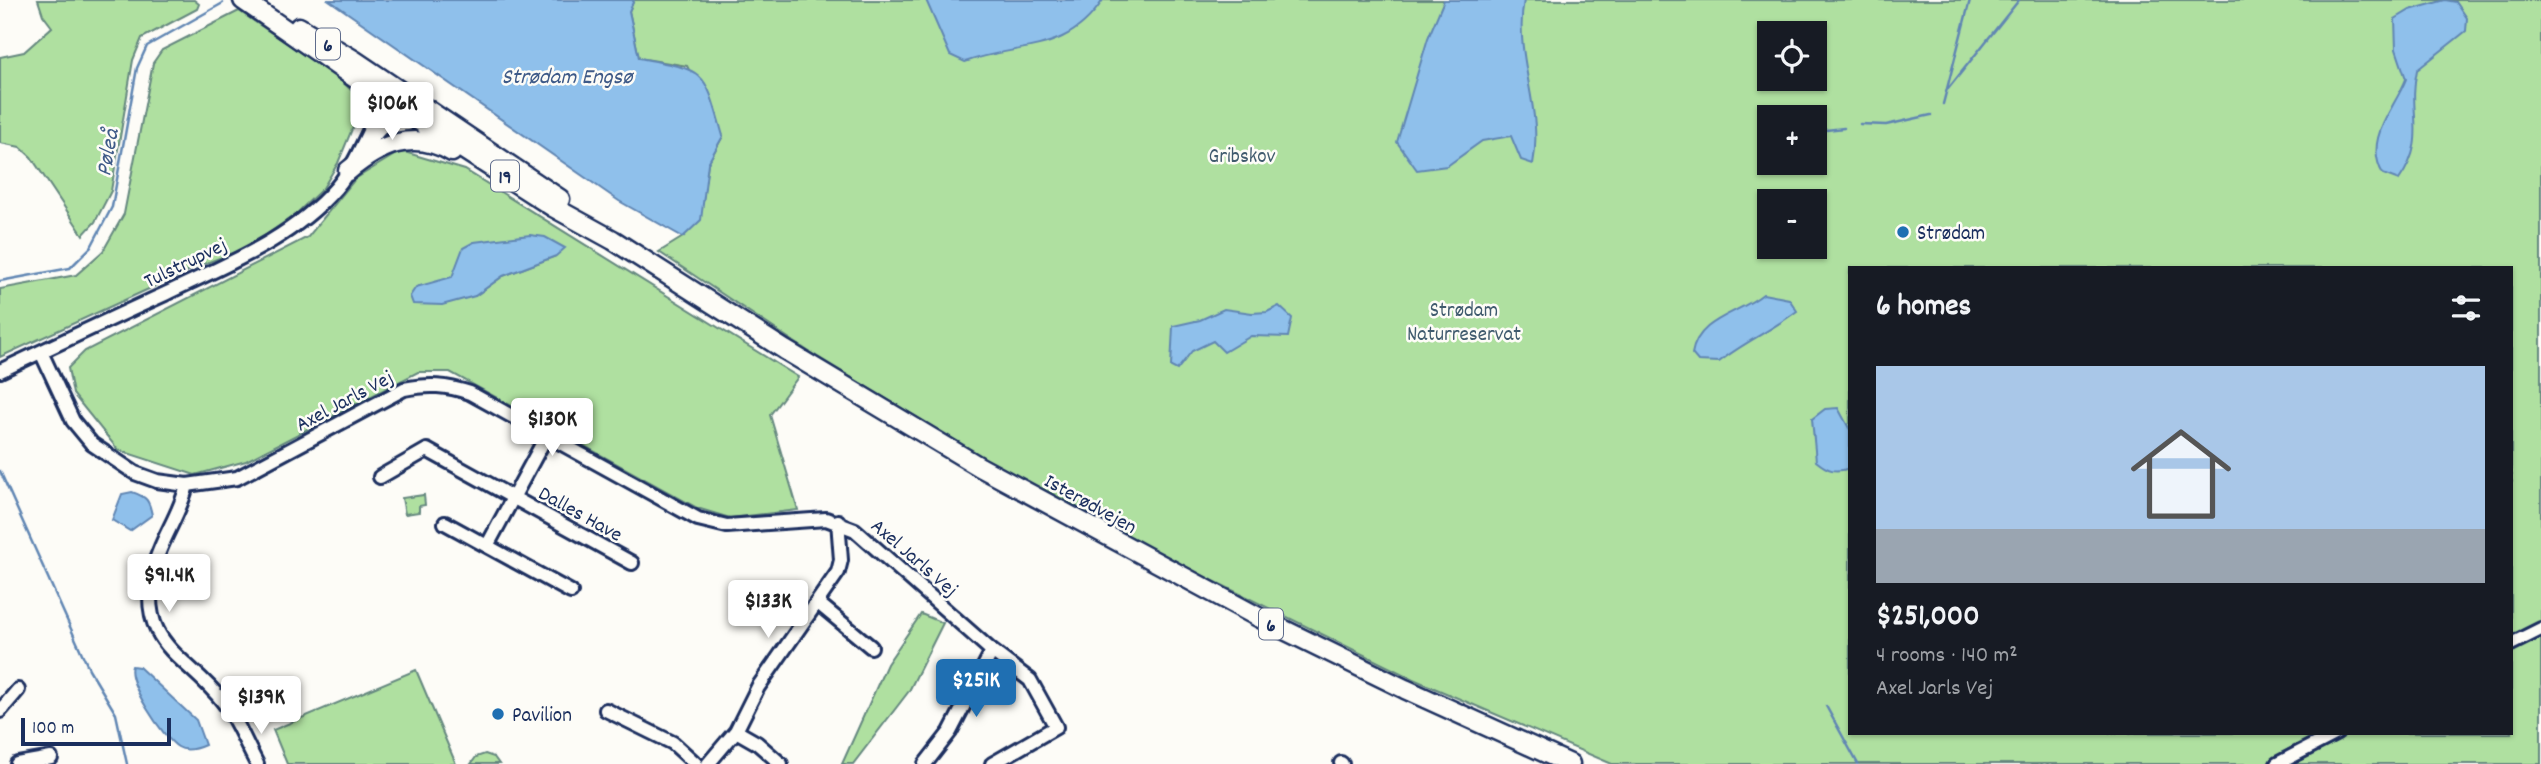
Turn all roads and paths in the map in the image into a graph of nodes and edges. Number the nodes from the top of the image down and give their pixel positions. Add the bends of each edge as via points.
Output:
1 (243, 0) edge
2 (255, 0) edge
3 (394, 99) junction
4 (348, 171) junction
5 (553, 207) junction
6 (613, 240) junction
7 (41, 352) junction
8 (0, 371) edge
9 (547, 435) junction
10 (380, 477) dead end
11 (187, 485) junction
12 (512, 497) junction
13 (838, 522) junction
14 (444, 523) dead end
15 (487, 546) junction
16 (632, 563) dead end
17 (570, 592) dead end
18 (818, 603) junction
19 (2541, 629) edge
20 (2513, 643) edge
21 (870, 647) dead end
22 (992, 651) junction
23 (18, 690) dead end
24 (606, 710) dead end
25 (0, 711) edge
26 (736, 731) junction
27 (2333, 735) edge
28 (51, 758) dead end
29 (17, 764) edge
30 (257, 764) edge
31 (696, 764) edge
32 (708, 764) edge
33 (781, 764) edge
34 (925, 764) edge
35 (992, 764) edge
36 (1570, 764) edge
37 (2277, 764) edge

1 - 3 highway, Isterødvejen / 19
2 - 3 highway, Isterødvejen / 6
3 - 4 street, Tulstrupvej
3 - 5 highway, Isterødvejen / 19
3 - 6 highway, Isterødvejen / 6 via 532,178
4 - 5 highway via 385,145 422,141 445,148 510,188
4 - 7 street, Tulstrupvej via 317,206 268,243
5 - 6 highway, Isterødvejen / 19
6 - 36 highway, Isterødvejen / 6 via 861,397 1052,508 1272,624
7 - 8 street, Tulstrupvej
7 - 11 street, Axel Jarls Vej via 73,421 92,444 135,474
9 - 11 street, Axel Jarls Vej via 470,393 428,384 404,389 237,478
9 - 12 street, Dalles Have
9 - 13 street, Axel Jarls Vej via 698,519 727,526
10 - 12 street, Dalles Have via 427,450
11 - 30 street via 154,567 153,623 170,652 224,702
12 - 15 street, Dalles Have
12 - 16 street, Dalles Have
13 - 18 street via 841,560
13 - 22 street, Axel Jarls Vej via 855,530
14 - 15 street
15 - 17 street
18 - 21 street
18 - 26 street via 758,687
19 - 20 street
22 - 34 street via 950,732
22 - 35 street, Axel Jarls Vej via 1030,680 1056,727
23 - 25 street
24 - 31 street via 673,743
26 - 32 street
26 - 33 street
27 - 37 street
28 - 29 street

